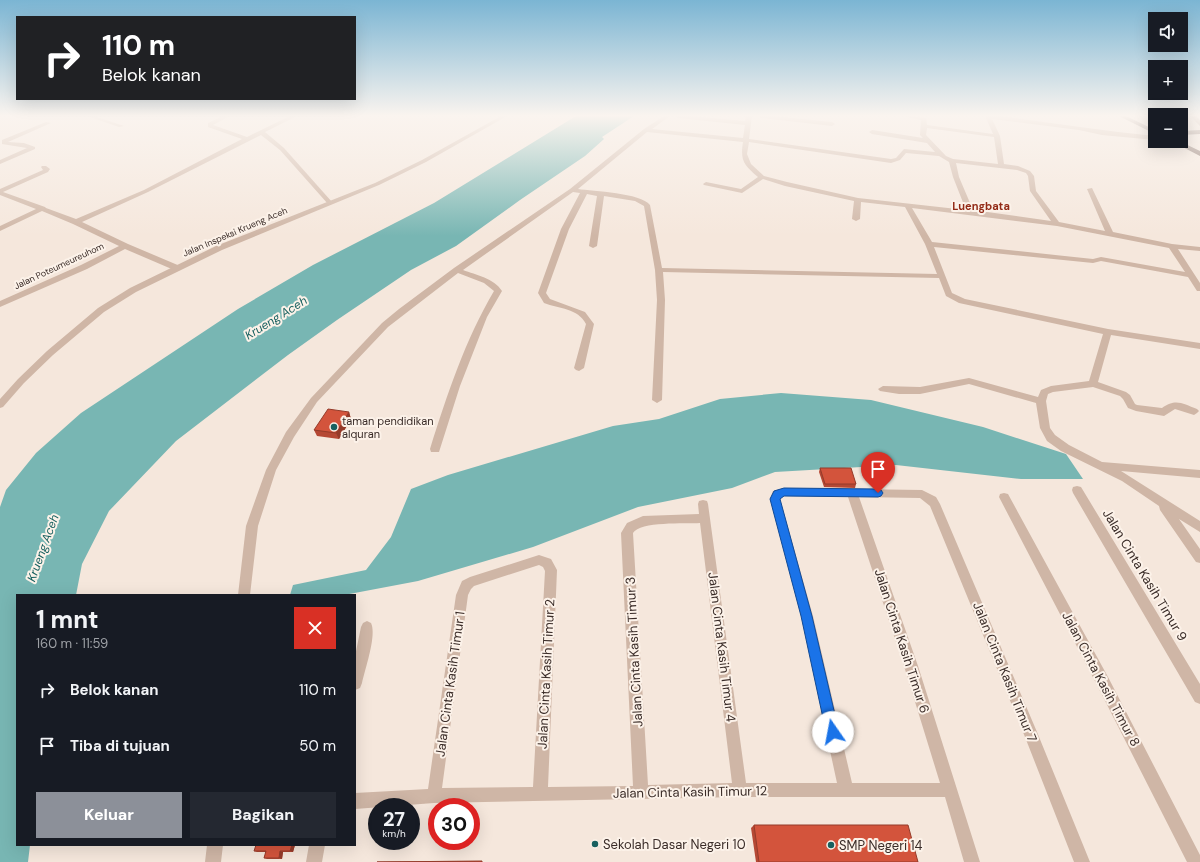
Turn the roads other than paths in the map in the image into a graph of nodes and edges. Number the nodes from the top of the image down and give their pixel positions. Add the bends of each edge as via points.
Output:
1 (14, 156) edge
2 (214, 156) edge
3 (288, 156) edge
4 (432, 156) edge
5 (614, 156) edge
6 (745, 156) edge
7 (858, 156) edge
8 (900, 156) edge
9 (944, 156) edge
10 (1000, 156) edge
11 (952, 161) junction
12 (0, 162) edge
13 (1001, 166) junction
14 (44, 167) dead end
15 (762, 177) junction
16 (706, 184) dead end
17 (1090, 189) dead end
18 (572, 190) junction
19 (584, 191) junction
20 (0, 192) edge
21 (602, 194) junction
22 (858, 200) junction
23 (330, 203) junction
24 (908, 206) junction
25 (43, 208) junction
26 (970, 212) junction
27 (856, 219) dead end
28 (76, 222) junction
29 (1057, 224) junction
30 (0, 229) edge
31 (1110, 234) junction
32 (929, 244) junction
33 (125, 246) junction
34 (593, 246) dead end
35 (1172, 246) junction
36 (1200, 249) edge
37 (177, 268) junction
38 (457, 270) junction
39 (659, 270) junction
40 (1191, 275) junction
41 (942, 276) junction
42 (1200, 289) edge
43 (0, 304) edge
44 (1108, 332) junction
45 (1200, 346) edge
46 (579, 368) dead end
47 (1093, 384) junction
48 (883, 390) dead end
49 (657, 400) dead end
50 (1041, 401) junction
51 (0, 405) edge
52 (1194, 411) dead end
53 (435, 449) dead end
54 (1100, 465) junction
55 (1200, 474) edge
56 (1077, 490) dead end
57 (852, 493) junction
58 (1004, 497) dead end
59 (1160, 502) junction
60 (703, 504) dead end
61 (706, 518) junction
62 (1200, 527) edge
63 (1200, 558) edge
64 (477, 579) joint
65 (244, 594) edge
66 (366, 627) dead end
67 (356, 678) edge
68 (1200, 697) edge
69 (740, 790) junction
70 (846, 790) junction
71 (950, 790) junction
72 (641, 793) junction
73 (540, 795) junction
74 (434, 796) junction
75 (356, 801) edge
76 (215, 846) edge
77 (317, 846) edge
78 (213, 862) edge
79 (314, 862) edge
80 (972, 862) edge
81 (1082, 862) edge
82 (1195, 862) edge

1 - 12 street
2 - 28 street via 146,191
3 - 23 street
4 - 23 street, Jalan Inspeksi Krueng Aceh via 356,194
5 - 18 street
6 - 15 street via 748,165
7 - 8 street via 891,161
9 - 11 street
10 - 13 street
11 - 13 street
11 - 26 street
13 - 29 street via 1028,172 1033,191
14 - 20 street via 46,171 43,173
15 - 16 street via 742,191
15 - 22 street via 811,191
17 - 31 street
18 - 19 street
18 - 38 street
19 - 21 street
19 - 46 street via 565,228 542,292 547,301 579,310 588,317 590,324
20 - 25 street
21 - 34 street
21 - 39 street via 637,199 645,203
22 - 24 street
22 - 27 street
23 - 37 street, Jalan Inspeksi Krueng Aceh via 226,245
24 - 26 street
24 - 32 street
25 - 28 street
25 - 30 street
26 - 29 street
28 - 33 street
29 - 31 street
31 - 35 street
32 - 40 street via 1093,261 1101,259
32 - 41 street
33 - 37 street
33 - 43 street, Jalan Poteumeureuhom
35 - 36 street
35 - 40 street
37 - 51 street, Jalan Inspeksi Krueng Aceh via 133,290 101,310 40,362
38 - 53 street via 495,285 498,291 483,317 458,379
38 - 65 street via 385,325 314,400 290,435 271,470 252,526
39 - 41 street
39 - 49 street via 661,300
40 - 42 street
41 - 44 street via 949,294 962,301
44 - 45 street
44 - 47 street
47 - 50 street via 1047,390
47 - 52 street via 1123,394 1136,408 1162,412 1175,405
48 - 50 street via 925,390 959,381 969,381
50 - 54 street via 1045,428 1051,438 1065,448
54 - 55 street
54 - 59 street via 1126,478
56 - 68 street, Jalan Cinta Kasih Timur 9
57 - 70 street via 784,492 777,494 775,499 807,616
57 - 71 street, Jalan Cinta Kasih Timur 6
57 - 81 street, Jalan Cinta Kasih Timur 7 via 916,493 927,496 936,504
58 - 82 street, Jalan Cinta Kasih Timur 8 via 1104,682
59 - 62 street
59 - 63 street
60 - 61 street, Jalan Cinta Kasih Timur 4
61 - 69 street, Jalan Cinta Kasih Timur 4
61 - 72 street, Jalan Cinta Kasih Timur 3 via 643,521 631,526 627,533
64 - 73 street, Jalan Cinta Kasih Timur 2 via 539,560 547,563 551,570
64 - 74 street, Jalan Cinta Kasih Timur 1 via 466,585 462,595
66 - 67 street
69 - 70 street, Jalan Cinta Kasih Timur 12
69 - 72 street, Jalan Cinta Kasih Timur 12
70 - 71 street, Jalan Cinta Kasih Timur 12
71 - 80 street
72 - 73 street, Jalan Cinta Kasih Timur 12
73 - 74 street, Jalan Cinta Kasih Timur 12
74 - 75 street, Jalan Cinta Kasih Timur 12
76 - 78 street
77 - 79 street

